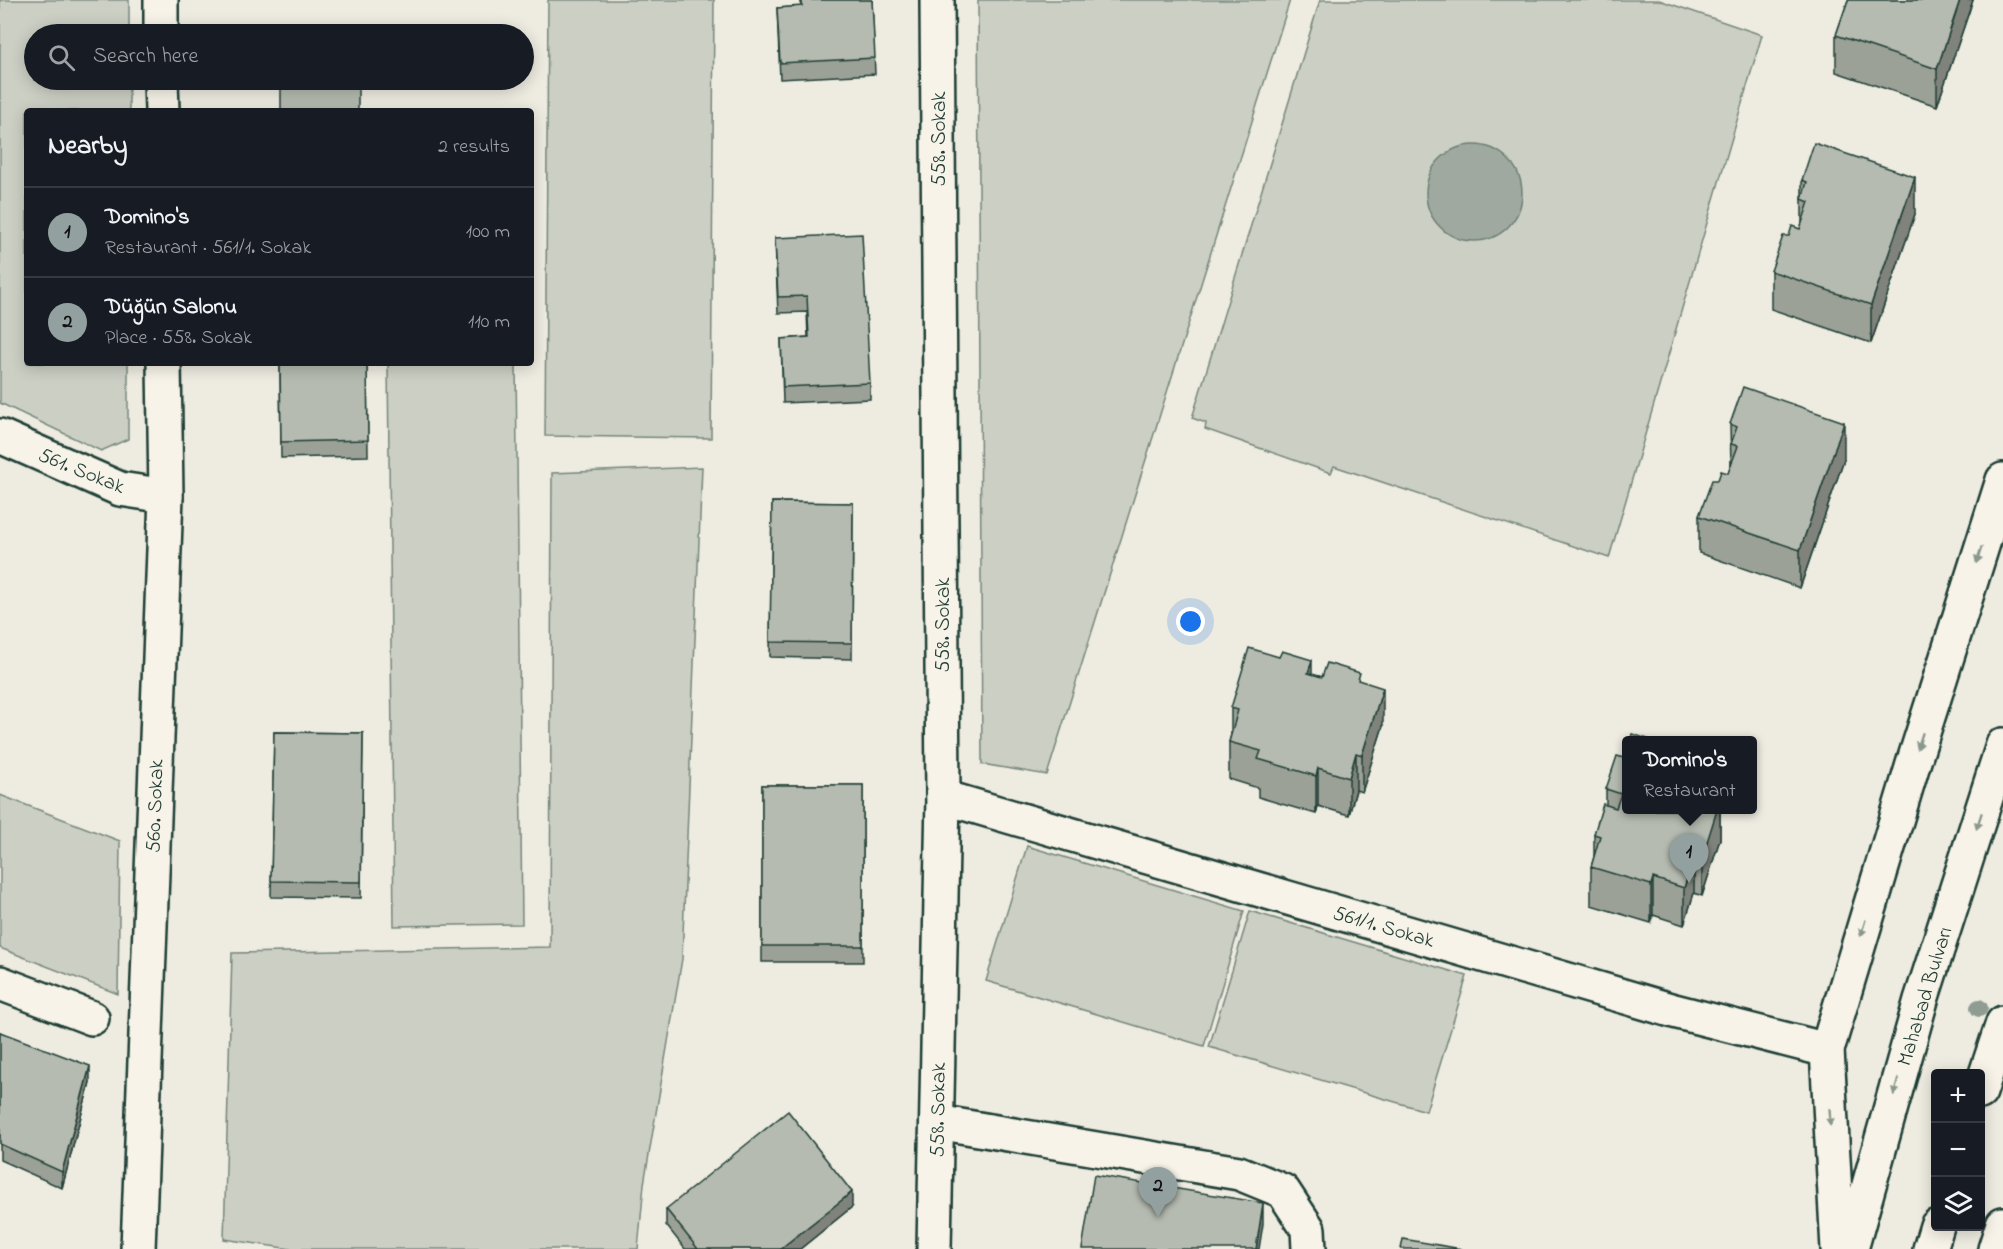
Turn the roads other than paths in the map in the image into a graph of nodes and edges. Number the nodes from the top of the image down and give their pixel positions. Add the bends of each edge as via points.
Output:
1 (161, 0) edge
2 (937, 0) edge
3 (161, 24) edge
4 (161, 90) edge
5 (162, 108) edge
6 (164, 366) edge
7 (0, 436) edge
8 (2003, 480) edge
9 (166, 496) junction
10 (2003, 745) edge
11 (943, 796) junction
12 (0, 983) edge
13 (92, 1017) dead end
14 (2003, 1023) edge
15 (1827, 1050) junction
16 (1985, 1077) edge
17 (937, 1122) junction
18 (2003, 1224) edge
19 (1936, 1231) edge
20 (138, 1249) edge
21 (934, 1249) edge
22 (1309, 1249) edge
23 (1838, 1249) edge
24 (1851, 1249) edge
25 (1930, 1249) edge
26 (1995, 1249) edge

1 - 3 street
2 - 11 street, 558. Sokak
4 - 5 street
6 - 9 street, 560. Sokak
7 - 9 street, 561. Sokak via 120,489
8 -> 15 street
9 - 20 street, 560. Sokak
10 -> 24 street, Mahabad Bulvarı via 1921,999
11 - 15 street, 561/1. Sokak via 1662,1007
11 - 17 street, 558. Sokak
12 - 13 street
14 - 16 street
15 -> 23 street
17 - 21 street, 558. Sokak
17 - 22 street via 1239,1173 1283,1191 1308,1229
18 - 26 street
19 - 25 street

